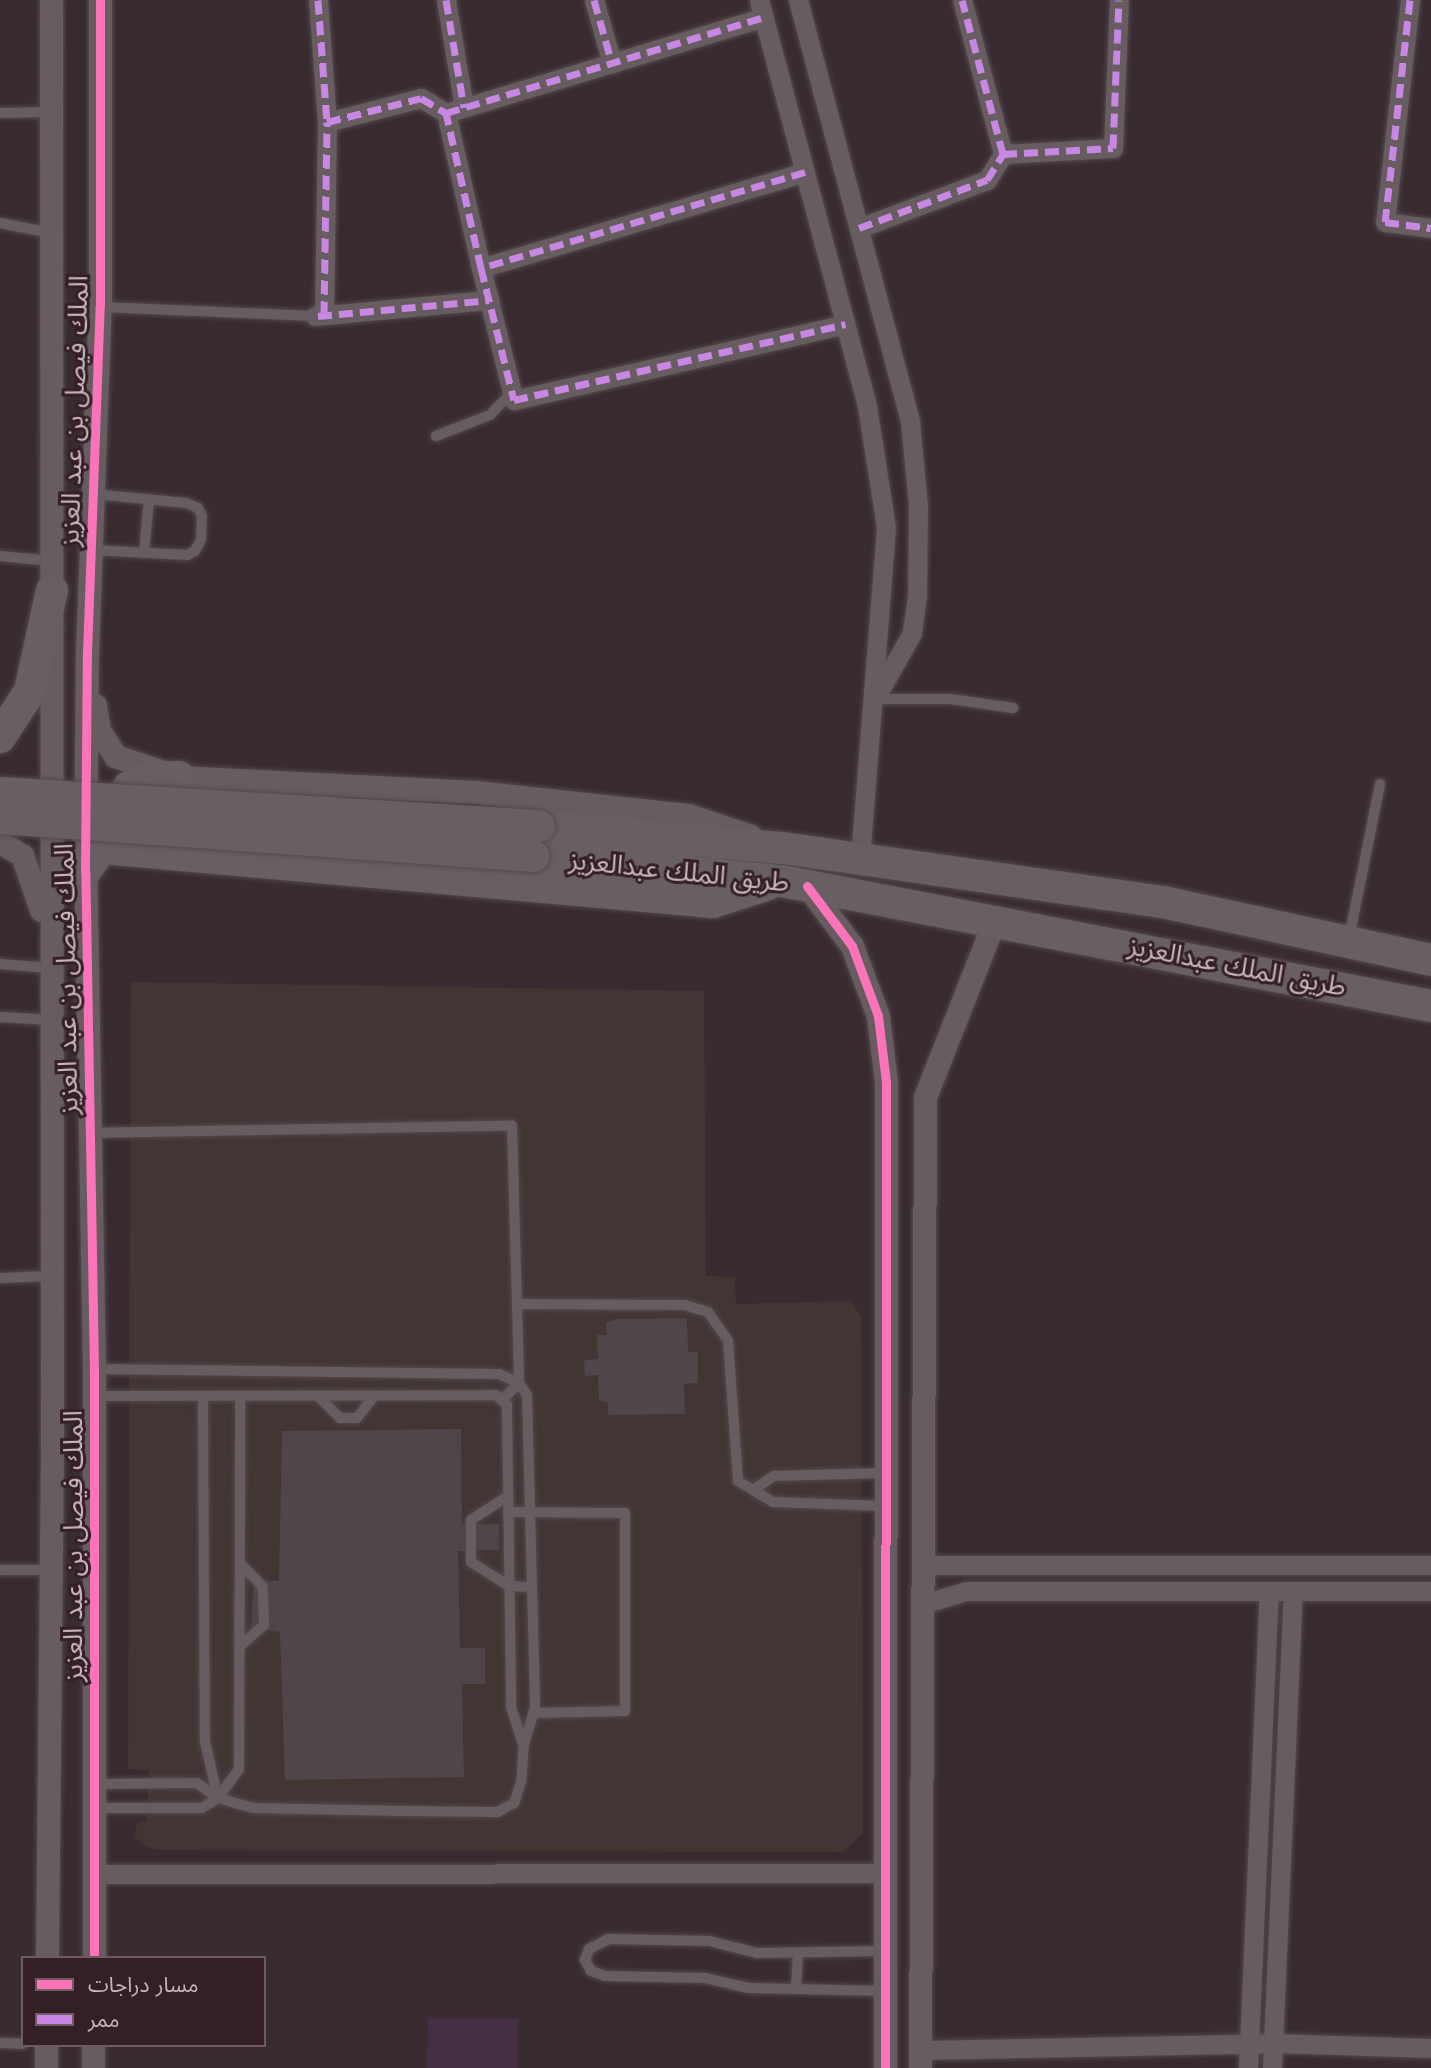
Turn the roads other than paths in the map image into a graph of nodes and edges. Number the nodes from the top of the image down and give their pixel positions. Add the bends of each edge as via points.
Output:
1 (51, 0) edge
2 (100, 0) edge
3 (318, 0) edge
4 (446, 0) edge
5 (594, 0) edge
6 (798, 0) edge
7 (962, 0) edge
8 (1119, 0) edge
9 (1410, 0) edge
10 (762, 8) edge
11 (612, 63) junction
12 (455, 110) junction
13 (51, 112) junction
14 (0, 113) edge
15 (327, 122) junction
16 (1003, 154) junction
17 (805, 172) junction
18 (0, 223) edge
19 (859, 228) junction
20 (1431, 228) edge
21 (51, 233) junction
22 (481, 268) junction
23 (489, 300) junction
24 (100, 306) junction
25 (320, 316) junction
26 (845, 324) junction
27 (512, 390) junction
28 (436, 436) dead end
29 (95, 494) junction
30 (149, 500) junction
31 (92, 550) junction
32 (144, 553) junction
33 (0, 556) edge
34 (52, 575) junction
35 (87, 653) junction
36 (875, 699) junction
37 (1013, 708) dead end
38 (0, 737) edge
39 (179, 777) junction
40 (1380, 783) dead end
41 (0, 793) edge
42 (0, 818) edge
43 (537, 841) junction
44 (0, 842) edge
45 (783, 848) junction
46 (169, 852) junction
47 (860, 858) junction
48 (85, 871) junction
49 (794, 883) junction
50 (994, 922) junction
51 (1348, 942) junction
52 (50, 957) junction
53 (1431, 961) edge
54 (0, 964) edge
55 (1431, 1006) edge
56 (0, 1017) edge
57 (50, 1020) junction
58 (91, 1133) junction
59 (52, 1276) junction
60 (0, 1278) edge
61 (517, 1304) junction
62 (94, 1369) junction
63 (519, 1383) junction
64 (94, 1396) junction
65 (203, 1396) junction
66 (240, 1396) junction
67 (374, 1396) junction
68 (320, 1397) junction
69 (502, 1400) junction
70 (886, 1473) junction
71 (756, 1488) junction
72 (508, 1496) junction
73 (886, 1506) junction
74 (508, 1512) junction
75 (532, 1512) junction
76 (240, 1563) junction
77 (923, 1565) junction
78 (1431, 1565) edge
79 (0, 1570) edge
80 (51, 1570) junction
81 (509, 1586) junction
82 (530, 1587) junction
83 (1431, 1591) edge
84 (1269, 1592) junction
85 (1293, 1592) junction
86 (923, 1604) junction
87 (240, 1646) junction
88 (533, 1713) junction
89 (523, 1743) junction
90 (96, 1784) junction
91 (218, 1798) junction
92 (96, 1808) junction
93 (886, 1873) junction
94 (94, 1874) junction
95 (886, 1951) junction
96 (798, 1953) junction
97 (47, 1956) edge
98 (94, 1956) edge
99 (796, 1989) junction
100 (886, 1991) junction
101 (0, 2043) edge
102 (1274, 2043) junction
103 (21, 2044) edge
104 (1250, 2046) junction
105 (46, 2047) edge
106 (93, 2047) edge
107 (1431, 2048) edge
108 (920, 2059) edge
109 (46, 2068) edge
110 (93, 2068) edge
111 (885, 2068) edge
112 (1248, 2068) edge
113 (1272, 2068) edge

1 - 13 street, الملك فيصل بن عبد العزيز
2 - 24 street, الملك فيصل بن عبد العزيز
3 - 15 street
4 - 12 street
5 - 11 street
6 - 19 street
7 - 16 street
8 - 16 street via 1113,148
9 - 20 street via 1385,222
10 - 11 street
10 - 17 street
11 - 12 street
12 - 15 street via 421,98
12 - 22 street
13 - 14 lane
13 - 21 street, الملك فيصل بن عبد العزيز
15 - 25 street
16 - 19 street via 987,180
17 - 22 street
17 - 26 street
18 - 21 lane
19 - 36 street via 910,422 918,505 912,633
21 - 34 street, الملك فيصل بن عبد العزيز
22 - 23 street
23 - 25 street
23 - 27 street
24 - 25 lane
24 - 29 street, الملك فيصل بن عبد العزيز
26 - 27 street via 514,400
26 - 36 street via 867,406 886,527
27 - 28 lane via 506,403 490,415
29 - 30 lane
29 - 31 street, الملك فيصل بن عبد العزيز
30 - 32 lane
30 - 32 lane via 198,508 201,540 187,555
31 - 32 lane
31 - 35 street, الملك فيصل بن عبد العزيز
33 - 34 lane
34 - 38 highway via 30,691
34 - 52 street, الملك فيصل بن عبد العزيز
35 - 39 street via 99,730 115,755
35 - 48 street, الملك فيصل بن عبد العزيز
36 - 37 lane via 950,699
36 - 47 street
39 - 45 street via 476,792 688,815
39 - 46 highway via 148,778 129,787 122,813 134,836
40 - 51 lane
41 - 43 highway, طريق الملك عبدالعزيز, bridge
42 - 43 highway, طريق الملك عبدالعزيز, bridge
43 - 45 highway, طريق الملك عبدالعزيز
43 - 49 highway, طريق الملك عبدالعزيز
44 - 52 street via 22,855 35,881
45 - 47 highway, طريق الملك عبدالعزيز
46 - 48 highway via 102,848
46 - 49 highway via 713,902
47 - 51 highway, طريق الملك عبدالعزيز via 1163,902
48 - 58 street, الملك فيصل بن عبد العزيز
49 - 50 highway, طريق الملك عبدالعزيز
49 - 70 street via 852,946 878,1016 887,1082
50 - 55 highway, طريق الملك عبدالعزيز
50 - 77 street via 925,1097
51 - 53 highway, طريق الملك عبدالعزيز
52 - 54 lane
52 - 57 street, الملك فيصل بن عبد العزيز
56 - 57 lane
57 - 59 street, الملك فيصل بن عبد العزيز
58 - 61 lane via 512,1126
58 - 62 street, الملك فيصل بن عبد العزيز
59 - 60 lane
59 - 80 street, الملك فيصل بن عبد العزيز
61 - 63 lane
61 - 71 lane via 685,1305 708,1312 728,1341 736,1476 743,1486
62 - 63 lane via 499,1374
62 - 64 street, الملك فيصل بن عبد العزيز
63 - 69 lane
63 - 75 lane via 527,1395 530,1422
64 - 65 lane
64 - 90 street, الملك فيصل بن عبد العزيز
65 - 66 lane
65 - 91 lane via 205,1742
66 - 68 lane
66 - 76 lane
67 - 68 lane
67 - 68 lane via 357,1418 340,1418
67 - 69 lane via 482,1394
69 - 72 lane via 507,1405
70 - 71 lane via 774,1476
70 - 73 street
71 - 73 lane via 773,1502
72 - 74 lane
72 - 81 lane via 471,1520 471,1562
73 - 93 street
74 - 75 lane
74 - 81 lane
75 - 82 lane
75 - 88 lane via 625,1513 625,1711
76 - 87 lane
76 - 87 lane via 263,1587 264,1625
77 - 78 street
77 - 86 street
79 - 80 lane
80 - 97 street, الملك فيصل بن عبد العزيز
81 - 82 lane
81 - 89 lane via 511,1707
82 - 88 lane
83 - 85 street
84 - 85 street
84 - 86 street via 966,1591
84 - 104 street
85 - 102 street
86 - 108 street
87 - 91 lane via 239,1769
88 - 89 lane
89 - 91 lane via 521,1782 514,1803 498,1812 253,1808
90 - 91 lane via 197,1783
90 - 92 street, الملك فيصل بن عبد العزيز
91 - 92 lane via 202,1808
92 - 94 street, الملك فيصل بن عبد العزيز
93 - 94 street
93 - 95 street
94 - 98 street, الملك فيصل بن عبد العزيز
95 - 96 lane
95 - 100 street
96 - 99 lane
96 - 99 lane via 757,1953 709,1941 609,1938 589,1949 585,1960 591,1971 605,1976 705,1979 749,1988
99 - 100 lane
100 - 111 street
101 - 103 lane
102 - 104 street
102 - 107 street
102 - 113 street
104 - 108 street
104 - 112 street
105 - 109 street
106 - 110 street

